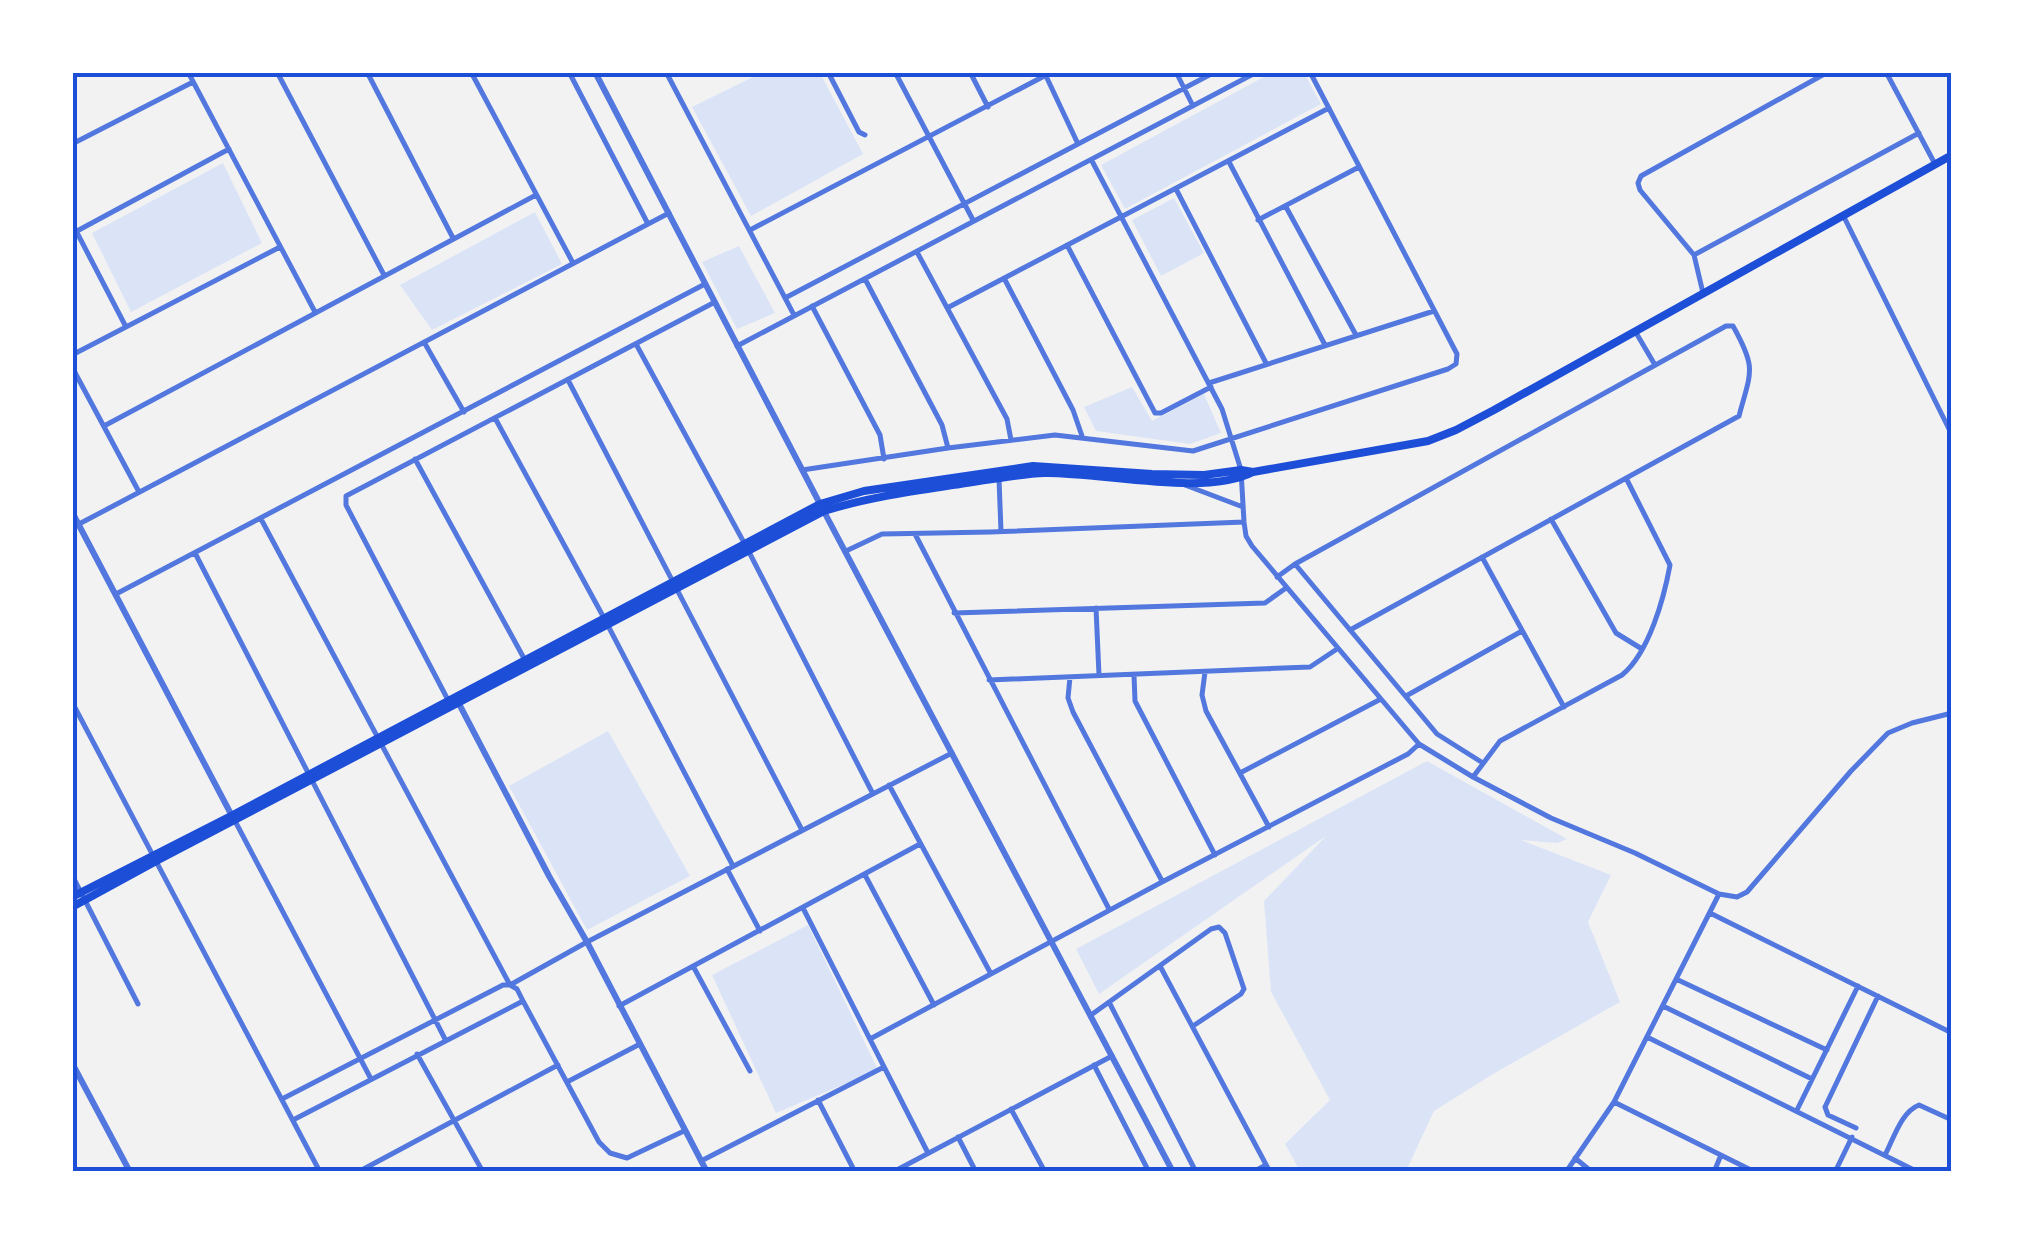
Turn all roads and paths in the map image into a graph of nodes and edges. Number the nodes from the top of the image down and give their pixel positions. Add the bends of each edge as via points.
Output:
1 (188, 72) edge
2 (277, 72) edge
3 (367, 72) edge
4 (471, 72) edge
5 (569, 72) edge
6 (595, 72) edge
7 (666, 72) edge
8 (828, 72) edge
9 (895, 72) edge
10 (970, 72) edge
11 (1176, 72) edge
12 (1215, 72) edge
13 (1257, 72) edge
14 (1310, 72) edge
15 (1828, 72) edge
16 (1886, 72) edge
17 (1044, 75) edge
18 (193, 82) junction
19 (1185, 89) junction
20 (1194, 106) junction
21 (988, 107) junction
22 (1329, 108) junction
23 (1918, 133) junction
24 (865, 134) dead end
25 (930, 138) junction
26 (72, 144) edge
27 (1078, 144) junction
28 (228, 149) junction
29 (1952, 155) edge
30 (1092, 161) junction
31 (1229, 162) junction
32 (1936, 164) junction
33 (1360, 167) junction
34 (1176, 189) junction
35 (536, 195) junction
36 (964, 202) junction
37 (1286, 207) junction
38 (668, 213) junction
39 (1843, 215) junction
40 (1122, 217) junction
41 (1258, 220) junction
42 (973, 221) junction
43 (72, 223) edge
44 (648, 224) junction
45 (750, 230) junction
46 (77, 231) junction
47 (453, 238) junction
48 (1067, 245) junction
49 (280, 247) junction
50 (918, 252) junction
51 (1694, 255) junction
52 (573, 264) junction
53 (384, 275) junction
54 (1004, 278) junction
55 (866, 279) junction
56 (705, 284) junction
57 (1702, 293) junction
58 (785, 298) junction
59 (715, 302) junction
60 (812, 306) junction
61 (949, 307) junction
62 (1434, 311) junction
63 (315, 312) junction
64 (794, 315) junction
65 (126, 327) junction
66 (1635, 332) junction
67 (1356, 335) junction
68 (424, 342) junction
69 (636, 344) junction
70 (1326, 345) junction
71 (738, 346) junction
72 (72, 355) edge
73 (1266, 364) junction
74 (1655, 365) junction
75 (72, 367) edge
76 (568, 379) junction
77 (1210, 385) junction
78 (464, 412) junction
79 (494, 418) junction
80 (104, 426) junction
81 (1952, 436) edge
82 (1082, 438) junction
83 (1233, 438) junction
84 (1010, 440) junction
85 (948, 448) junction
86 (415, 459) junction
87 (884, 459) junction
88 (802, 470) junction
89 (1242, 473) junction
90 (999, 475) junction
91 (1626, 478) junction
92 (1180, 482) junction
93 (139, 492) junction
94 (1243, 507) junction
95 (822, 508) junction
96 (72, 512) edge
97 (261, 519) junction
98 (1551, 519) junction
99 (1244, 522) junction
100 (79, 524) junction
101 (1000, 532) junction
102 (914, 534) junction
103 (746, 547) junction
104 (845, 551) junction
105 (194, 553) junction
106 (1482, 557) junction
107 (1294, 564) junction
108 (1277, 577) junction
109 (675, 585) junction
110 (1286, 588) junction
111 (116, 594) junction
112 (1096, 608) junction
113 (954, 613) junction
114 (606, 621) junction
115 (1350, 630) junction
116 (1522, 630) junction
117 (1337, 649) junction
118 (1642, 650) junction
119 (527, 663) junction
120 (1205, 672) junction
121 (1098, 675) junction
122 (1134, 675) junction
123 (1070, 677) junction
124 (989, 680) junction
125 (1406, 696) junction
126 (456, 699) junction
127 (1380, 699) junction
128 (72, 702) edge
129 (1564, 707) junction
130 (1952, 713) edge
131 (380, 741) junction
132 (1419, 744) junction
133 (952, 753) junction
134 (1482, 763) junction
135 (1240, 773) junction
136 (1473, 777) junction
137 (310, 778) junction
138 (889, 785) junction
139 (873, 794) junction
140 (233, 818) junction
141 (1269, 827) junction
142 (802, 830) junction
143 (920, 844) junction
144 (1215, 855) junction
145 (155, 858) junction
146 (730, 868) junction
147 (864, 874) junction
148 (72, 875) edge
149 (1162, 882) junction
150 (1719, 894) junction
151 (80, 896) edge
152 (72, 908) edge
153 (802, 908) junction
154 (1110, 910) junction
155 (1710, 913) junction
156 (760, 931) junction
157 (1051, 941) junction
158 (587, 942) junction
159 (694, 966) junction
160 (1160, 966) junction
161 (990, 974) junction
162 (1676, 979) junction
163 (510, 985) junction
164 (1858, 986) junction
165 (1878, 996) junction
166 (523, 1000) junction
167 (1109, 1002) junction
168 (138, 1004) dead end
169 (934, 1005) junction
170 (620, 1006) junction
171 (1663, 1006) junction
172 (1090, 1016) junction
173 (434, 1018) junction
174 (1192, 1026) junction
175 (1952, 1033) edge
176 (1647, 1037) junction
177 (870, 1039) junction
178 (444, 1040) junction
179 (640, 1044) junction
180 (1826, 1050) junction
181 (417, 1054) junction
182 (1112, 1056) junction
183 (361, 1058) junction
184 (72, 1063) edge
185 (1094, 1065) junction
186 (558, 1066) junction
187 (884, 1067) junction
188 (750, 1072) dead end
189 (371, 1078) junction
190 (1812, 1079) junction
191 (567, 1082) junction
192 (282, 1099) junction
193 (818, 1100) junction
194 (1614, 1102) junction
195 (1011, 1109) junction
196 (1797, 1110) junction
197 (294, 1120) junction
198 (1952, 1120) edge
199 (454, 1122) junction
200 (1856, 1128) dead end
201 (684, 1130) junction
202 (958, 1137) junction
203 (1852, 1137) junction
204 (928, 1153) junction
205 (1721, 1155) junction
206 (1885, 1155) junction
207 (1575, 1158) junction
208 (701, 1161) junction
209 (1268, 1168) edge
210 (130, 1172) edge
211 (320, 1172) edge
212 (358, 1172) edge
213 (482, 1172) edge
214 (707, 1172) edge
215 (854, 1172) edge
216 (893, 1172) edge
217 (976, 1172) edge
218 (1045, 1172) edge
219 (1150, 1172) edge
220 (1173, 1172) edge
221 (1196, 1172) edge
222 (1254, 1172) edge
223 (1566, 1172) edge
224 (1592, 1172) edge
225 (1714, 1172) edge
226 (1754, 1172) edge
227 (1835, 1172) edge
228 (1918, 1172) edge

1 - 18 street
2 - 53 street
3 - 47 street
4 - 35 street
5 - 44 street
6 - 38 street
7 - 45 street
8 - 24 street
9 - 25 street
10 - 21 street
11 - 19 street
12 - 19 street
13 - 20 street
14 - 22 street
15 - 51 street via 1644,173 1638,182 1644,194
16 - 23 street
17 - 21 street
17 - 27 street
18 - 26 street
18 - 28 street
19 - 20 street
19 - 27 street
20 - 30 street
21 - 25 street
22 - 31 street
22 - 33 street
23 - 32 street
23 - 51 street
25 - 36 street
25 - 45 street
27 - 36 street
28 - 46 street
28 - 49 street
29 - 32 main road
30 - 40 street
30 - 42 street
31 - 34 street
31 - 41 street
32 - 39 main road
33 - 37 street
33 - 62 street
34 - 40 street
34 - 73 street
35 - 47 street
35 - 52 street
36 - 42 street
36 - 58 street
37 - 41 street
37 - 67 street
38 - 44 street
38 - 56 street
39 - 57 main road
39 - 81 street
40 - 48 street
40 - 77 street
41 - 70 street
42 - 50 street
43 - 46 street
44 - 52 street
45 - 58 street
46 - 65 street
47 - 53 street
48 - 54 street
48 - 77 street via 1155,413
49 - 63 street
49 - 65 street
50 - 55 street
50 - 61 street
51 - 57 street
52 - 68 street
53 - 63 street
54 - 61 street
54 - 82 street
55 - 60 street
55 - 85 street
56 - 59 street
56 - 78 street
57 - 66 main road
58 - 64 street
59 - 69 street
59 - 71 street
60 - 64 street
60 - 87 street via 877,429
61 - 84 street via 1007,419
62 - 67 street
62 - 83 street via 1456,364
63 - 80 street
64 - 71 street
65 - 72 street
66 - 74 street
66 - 89 main road via 1456,430
67 - 70 street
68 - 78 street
68 - 93 street
69 - 76 street
69 - 103 street
70 - 73 street
71 - 88 street
73 - 77 street
74 - 91 street via 1728,325 1751,370 1738,416
74 - 107 street
75 - 80 street
76 - 79 street
76 - 109 street
77 - 83 street
78 - 97 street
79 - 86 street
79 - 114 street
80 - 93 street
82 - 83 street via 1193,451
82 - 84 street
83 - 89 street
84 - 85 street
85 - 87 street
86 - 119 street
86 - 126 street via 344,502
87 - 88 street
88 - 95 street
89 - 90 main road via 1041,466
89 - 92 main road
89 - 94 street
90 - 92 main road
90 - 95 main road
90 - 101 street
91 - 98 street
91 - 118 street via 1670,565
92 - 94 street
93 - 100 street
94 - 99 street
95 - 103 main road
95 - 104 street
96 - 100 street
97 - 105 street
97 - 131 street
98 - 106 street
98 - 118 street via 1616,633
99 - 101 street
99 - 108 street via 1246,536
100 - 111 street
101 - 102 street
102 - 104 street via 882,534
102 - 113 street
103 - 109 main road
103 - 139 street
104 - 133 street
105 - 111 street
105 - 137 street
106 - 115 street
106 - 116 street
107 - 108 street
107 - 115 street
108 - 110 street
109 - 114 main road
109 - 142 street
110 - 112 street via 1265,602
110 - 117 street
111 - 140 street
112 - 113 street
112 - 121 street
113 - 124 street
114 - 119 main road
114 - 146 street
115 - 125 street
116 - 125 street
116 - 129 street
117 - 120 street via 1310,668
117 - 127 street
118 - 129 street via 1622,675
119 - 126 main road
120 - 122 street
120 - 135 street via 1206,712
121 - 122 street
121 - 123 street
122 - 144 street via 1134,701
123 - 124 street
123 - 149 street via 1072,712
124 - 154 street
125 - 134 street via 1438,734
126 - 131 main road
126 - 131 main road
126 - 158 street
127 - 132 street
127 - 135 street
128 - 145 street
129 - 134 street via 1500,741
130 - 150 street via 1888,732 1747,892
131 - 137 main road
131 - 163 street
132 - 136 street
132 - 141 street
133 - 138 street
133 - 157 street
134 - 136 street
135 - 141 street
136 - 150 street
137 - 140 main road
137 - 173 street
138 - 139 street
138 - 143 street
139 - 142 street
140 - 145 main road
140 - 183 street
141 - 144 street
142 - 146 street
143 - 147 street
143 - 161 street
144 - 149 street
145 - 151 main road
145 - 192 street
146 - 156 street
146 - 158 street
147 - 153 street
147 - 169 street
148 - 151 street
149 - 154 street
150 - 155 street
151 - 152 main road
151 - 168 street
153 - 156 street
153 - 177 street
154 - 157 street
155 - 162 street
155 - 164 street
156 - 159 street
157 - 161 street
157 - 172 street
158 - 163 street
158 - 170 street
159 - 170 street
159 - 188 street
160 - 167 street
160 - 174 street
160 - 174 street via 1211,929 1225,933 1244,989
161 - 169 street
162 - 171 street
162 - 180 street
163 - 166 street
163 - 173 street
164 - 165 street
164 - 180 street
165 - 175 street
165 - 200 street via 1825,1107
166 - 178 street
166 - 186 street
167 - 172 street
167 - 221 street
169 - 177 street
170 - 179 street
171 - 176 street
171 - 190 street
172 - 182 street
173 - 178 street
173 - 183 street
174 - 209 street
176 - 194 street
176 - 196 street
177 - 187 street
178 - 181 street
179 - 191 street
179 - 201 street
180 - 190 street
181 - 189 street
181 - 199 street
182 - 185 street
182 - 220 street
183 - 189 street
183 - 192 street
184 - 210 street
185 - 195 street
185 - 219 street
186 - 191 street
186 - 199 street
187 - 193 street
187 - 204 street
189 - 197 street
190 - 196 street
191 - 201 street via 610,1153 626,1158
192 - 197 street
193 - 208 street
193 - 215 street
194 - 205 street
194 - 207 street
195 - 202 street
195 - 218 street
196 - 203 street
197 - 211 street
198 - 206 street via 1912,1107
199 - 212 street
199 - 213 street
201 - 208 street
202 - 204 street
202 - 217 street
203 - 206 street
203 - 227 street
204 - 216 street
205 - 225 street
205 - 226 street
206 - 228 street
207 - 223 street
207 - 224 street
208 - 214 street
209 - 222 street

